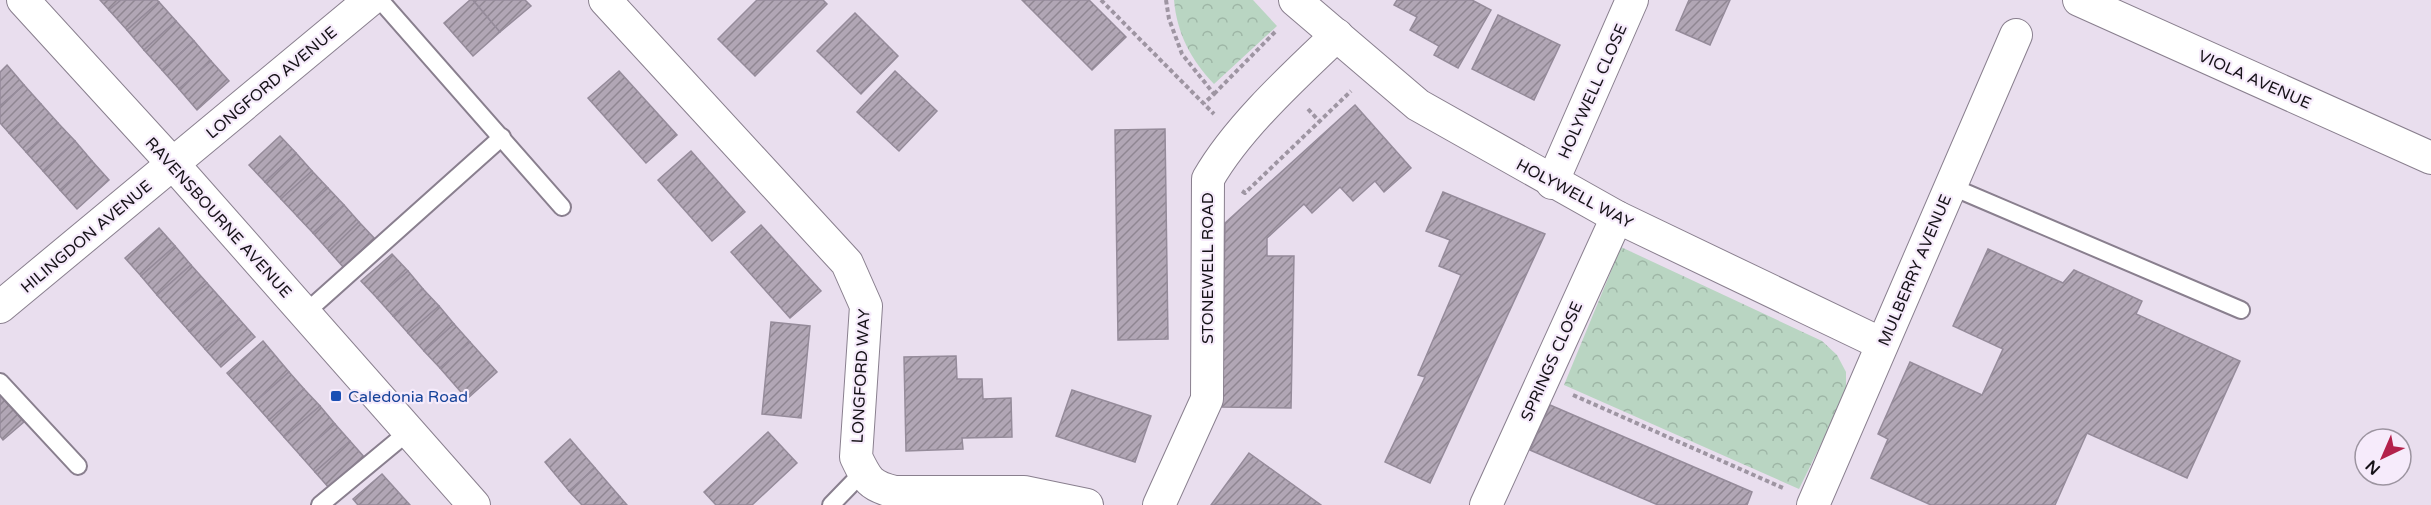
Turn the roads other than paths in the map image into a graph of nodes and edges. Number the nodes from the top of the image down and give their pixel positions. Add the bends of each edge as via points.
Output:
1 (23, 0) edge
2 (370, 0) edge
3 (380, 0) edge
4 (605, 0) edge
5 (1632, 0) edge
6 (2079, 0) edge
7 (1298, 3) edge
8 (1337, 35) junction
9 (2016, 35) dead end
10 (502, 137) junction
11 (2431, 158) edge
12 (172, 164) junction
13 (1552, 183) junction
14 (1950, 186) junction
15 (562, 207) dead end
16 (1617, 217) junction
17 (0, 307) edge
18 (2241, 310) dead end
19 (304, 314) junction
20 (1882, 344) junction
21 (0, 382) edge
22 (410, 434) junction
23 (78, 466) dead end
24 (863, 472) junction
25 (1814, 503) edge
26 (320, 505) edge
27 (474, 505) edge
28 (831, 505) edge
29 (1087, 505) edge
30 (1159, 505) edge
31 (1486, 505) edge

1 - 12 street, RAVENSBOURNE AVENUE
2 - 12 street, LONGFORD AVENUE
3 - 10 lane
4 - 24 street, LONGFORD WAY via 847,264 866,306 855,458
5 - 13 street, HOLYWELL CLOSE
6 - 11 street, VIOLA AVENUE
7 - 8 street, HOLYWELL WAY
8 - 13 street, HOLYWELL WAY via 1418,105
8 - 30 street, STONEWELL ROAD via 1235,140 1208,179 1207,399
9 - 14 street, MULBERRY AVENUE
10 - 15 lane
10 - 19 lane
12 - 17 street, HILINGDON AVENUE
12 - 19 street, RAVENSBOURNE AVENUE
13 - 16 street, HOLYWELL WAY
14 - 18 lane
14 - 20 street, MULBERRY AVENUE
16 - 20 street, HOLYWELL WAY
16 - 31 street, SPRINGS CLOSE
19 - 22 street, RAVENSBOURNE AVENUE
20 - 25 street, MULBERRY AVENUE
21 - 23 lane
22 - 26 lane
22 - 27 street, RAVENSBOURNE AVENUE
24 - 28 lane
24 - 29 street via 876,487 895,492 1024,492

